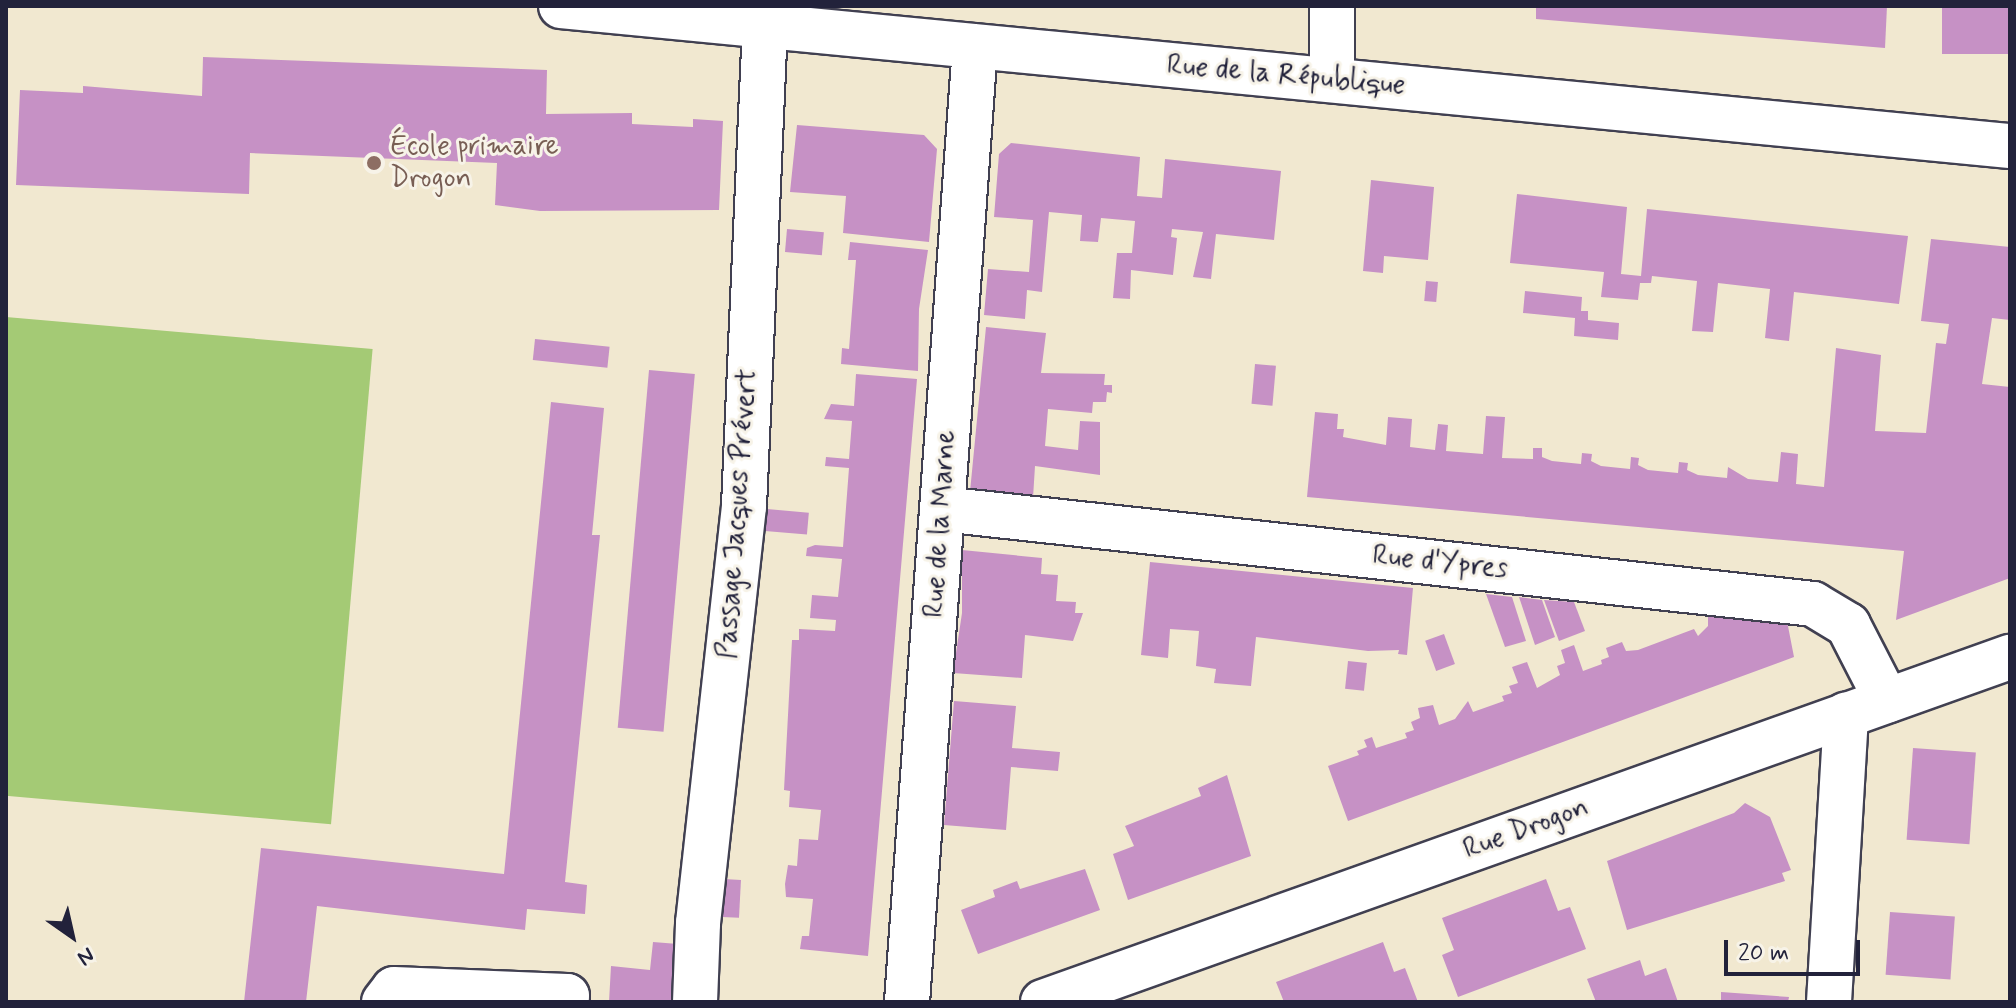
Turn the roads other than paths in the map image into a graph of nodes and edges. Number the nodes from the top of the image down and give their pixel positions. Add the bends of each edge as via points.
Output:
1 (561, 6) edge
2 (1332, 6) edge
3 (765, 26) junction
4 (975, 46) junction
5 (1332, 80) junction
6 (2010, 146) edge
7 (942, 509) junction
8 (2010, 657) edge
9 (1887, 701) junction
10 (1846, 715) junction
11 (1049, 1001) edge
12 (384, 1002) edge
13 (566, 1002) edge
14 (695, 1002) edge
15 (907, 1002) edge
16 (1829, 1002) edge

1 - 3 street, Rue de la République
2 - 5 street
3 - 4 street, Rue de la République
3 - 14 street, Passage Jacques Prévert via 744,506 698,923
4 - 5 street, Rue de la République
4 - 7 street, Rue de la Marne
5 - 6 street, Rue de la République
7 - 9 street, Rue d'Ypres via 1813,604 1848,625
7 - 15 street, Rue de la Marne
8 - 9 street, Rue Drogon
9 - 10 street, Rue Drogon
10 - 11 street, Rue Drogon
10 - 16 street
12 - 13 street via 394,989 567,996

